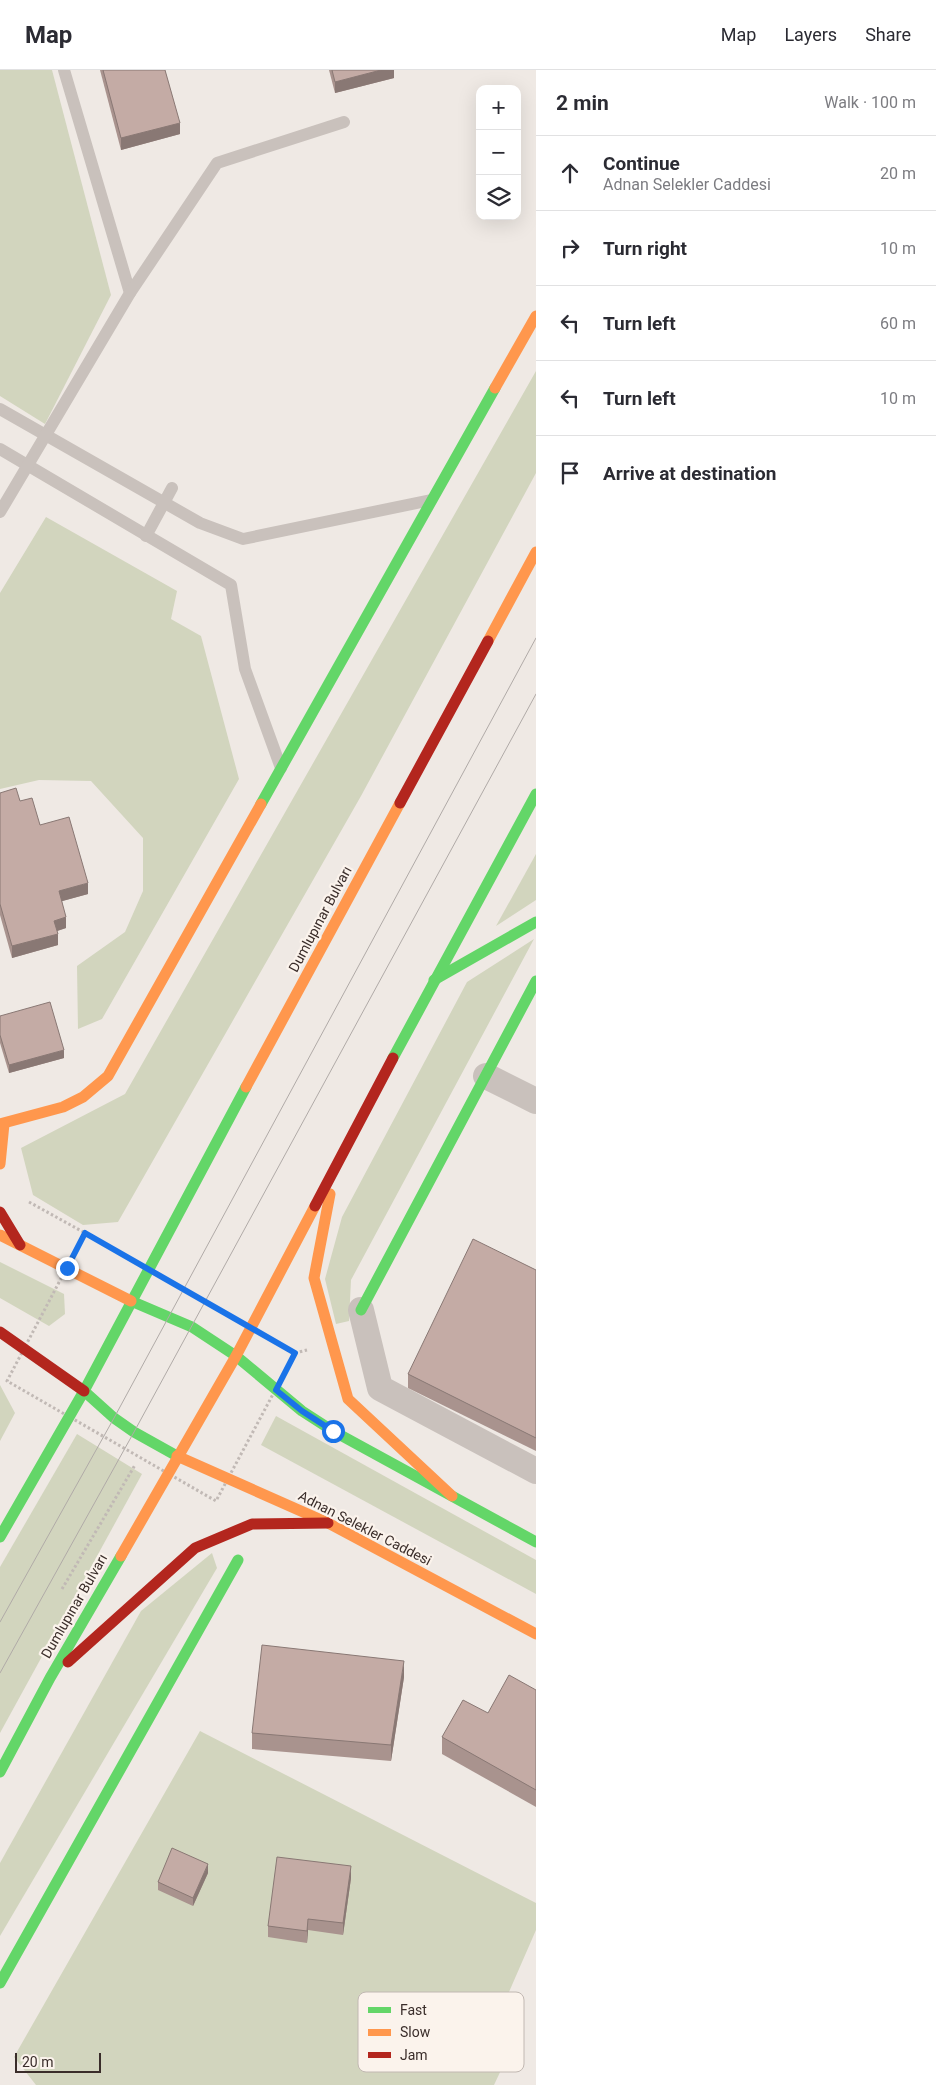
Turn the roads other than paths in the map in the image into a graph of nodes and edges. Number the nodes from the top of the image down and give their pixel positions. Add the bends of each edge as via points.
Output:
1 (64, 70) edge
2 (344, 122) dead end
3 (130, 293) junction
4 (536, 316) edge
5 (0, 409) edge
6 (47, 436) junction
7 (0, 449) edge
8 (29, 466) junction
9 (172, 488) dead end
10 (433, 499) junction
11 (164, 502) junction
12 (0, 512) edge
13 (146, 536) junction
14 (536, 552) edge
15 (281, 769) junction
16 (536, 794) edge
17 (536, 922) edge
18 (434, 980) junction
19 (536, 981) edge
20 (486, 1076) junction
21 (536, 1101) edge
22 (2, 1124) edge
23 (0, 1164) edge
24 (336, 1165) junction
25 (0, 1212) edge
26 (0, 1235) edge
27 (20, 1245) junction
28 (131, 1301) junction
29 (361, 1310) joint
30 (0, 1332) edge
31 (236, 1356) junction
32 (84, 1391) junction
33 (177, 1456) junction
34 (536, 1471) edge
35 (452, 1496) junction
36 (328, 1523) junction
37 (0, 1537) edge
38 (536, 1542) edge
39 (238, 1560) dead end
40 (536, 1634) edge
41 (50, 1678) junction
42 (0, 1772) edge
43 (0, 1983) edge

1 - 3 lane
2 - 3 lane via 218,163
3 - 6 lane
4 - 10 main road
5 - 6 lane
6 - 8 lane
6 - 11 lane
7 - 8 lane
8 - 12 lane
8 - 13 lane
9 - 11 lane
10 - 11 lane via 243,539 200,522
10 - 15 main road
11 - 13 lane
13 - 15 lane via 231,585 245,669
14 - 28 main road, Dumlupınar Bulvarı
15 - 22 main road via 108,1076 83,1097 63,1107
16 - 18 main road, Dumlupınar Bulvarı
17 - 18 main road
18 - 24 main road, Dumlupınar Bulvarı
19 - 20 main road
20 - 21 street
20 - 29 main road
22 - 23 main road
24 - 31 main road, Dumlupınar Bulvarı
24 - 35 main road via 314,1278 348,1399
25 - 27 main road
26 - 27 main road
27 - 28 main road
28 - 31 main road via 192,1327
28 - 32 main road, Dumlupınar Bulvarı
29 - 34 street via 380,1388
30 - 32 main road
31 - 33 main road, Dumlupınar Bulvarı
31 - 35 main road via 302,1411
32 - 33 main road via 134,1432
32 - 37 main road, Dumlupınar Bulvarı
33 - 36 main road, Adnan Selekler Caddesi
33 - 41 main road, Dumlupınar Bulvarı
35 - 38 main road
36 - 40 main road, Adnan Selekler Caddesi
36 - 41 main road via 252,1524 196,1548
39 - 43 main road
41 - 42 main road, Dumlupınar Bulvarı

